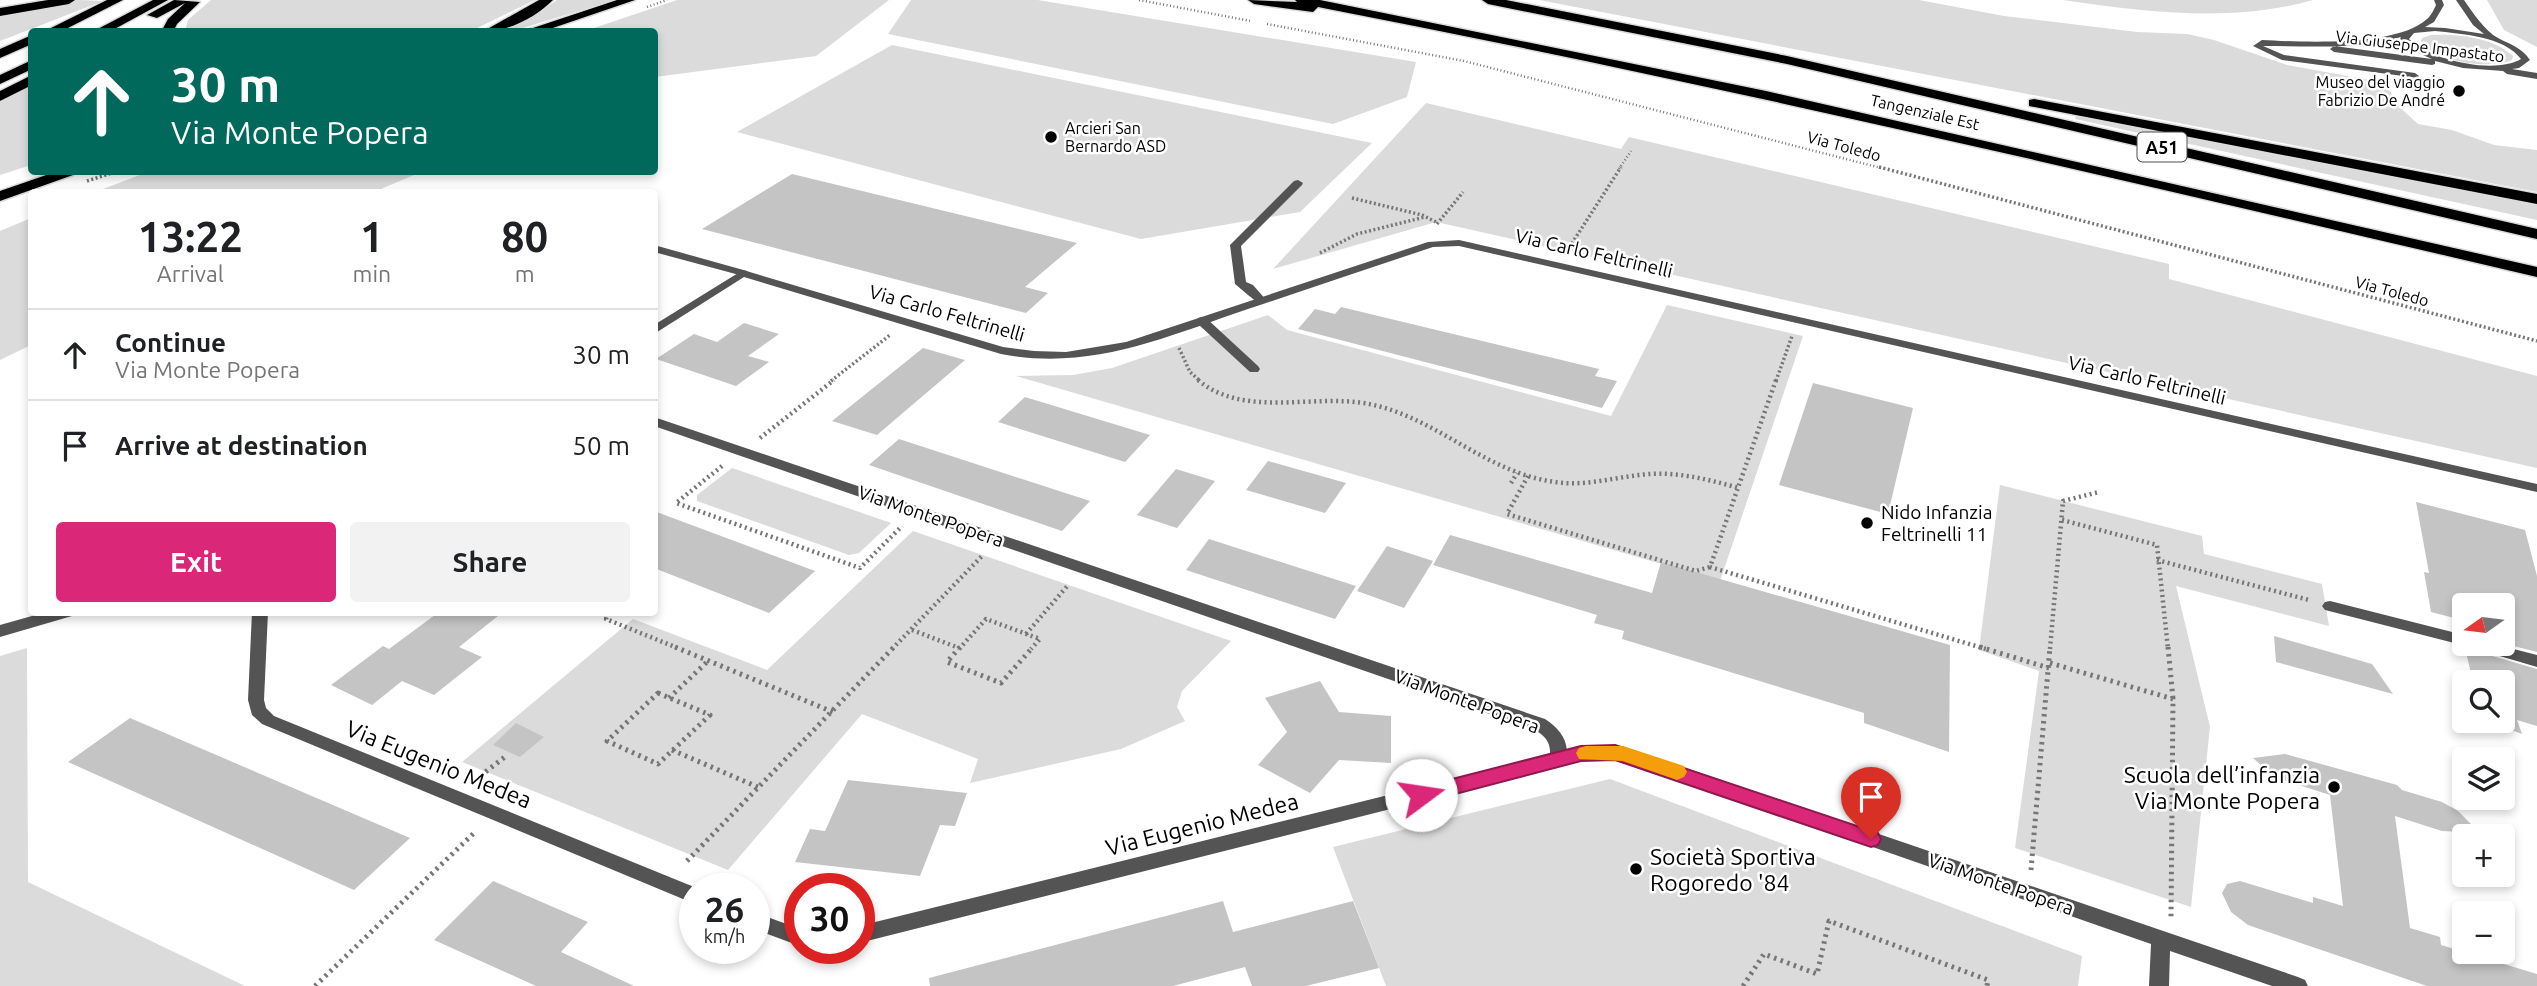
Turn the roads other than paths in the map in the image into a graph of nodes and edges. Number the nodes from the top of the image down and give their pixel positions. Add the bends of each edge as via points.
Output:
1 (69, 0) edge
2 (117, 0) edge
3 (137, 0) edge
4 (162, 0) edge
5 (183, 0) edge
6 (197, 0) edge
7 (547, 0) edge
8 (629, 0) edge
9 (1254, 0) edge
10 (1301, 0) edge
11 (1488, 0) edge
12 (2438, 0) edge
13 (2460, 0) edge
14 (0, 12) edge
15 (1433, 25) junction
16 (60, 28) edge
17 (61, 28) edge
18 (106, 28) edge
19 (128, 28) edge
20 (170, 28) edge
21 (497, 28) edge
22 (540, 28) edge
23 (2410, 32) junction
24 (28, 39) edge
25 (28, 40) edge
26 (2300, 45) junction
27 (2511, 47) junction
28 (0, 48) edge
29 (28, 52) edge
30 (0, 54) edge
31 (2537, 57) edge
32 (1787, 60) junction
33 (0, 65) edge
34 (28, 66) edge
35 (2474, 66) junction
36 (2415, 76) dead end
37 (2537, 76) edge
38 (0, 79) edge
39 (28, 79) edge
40 (28, 80) edge
41 (0, 91) edge
42 (0, 97) edge
43 (28, 175) edge
44 (60, 175) edge
45 (1298, 183) dead end
46 (0, 184) edge
47 (0, 196) edge
48 (2537, 199) edge
49 (2537, 234) edge
50 (658, 249) edge
51 (2537, 272) edge
52 (743, 273) junction
53 (1261, 301) junction
54 (1202, 321) junction
55 (658, 328) edge
56 (1254, 369) dead end
57 (658, 422) edge
58 (2537, 488) edge
59 (2330, 606) road end
60 (53, 616) edge
61 (260, 616) edge
62 (0, 631) edge
63 (2452, 639) edge
64 (2515, 655) edge
65 (2537, 661) edge
66 (1557, 760) junction
67 (679, 889) edge
68 (875, 931) edge
69 (2161, 939) junction
70 (2159, 986) edge
71 (2298, 986) edge

1 - 14 highway
2 - 16 highway
3 - 17 highway
4 - 18 highway
5 - 19 highway
6 - 20 highway
7 - 21 highway
8 - 22 highway
9 - 15 highway
10 - 15 highway, Tangenziale Est / A51
11 - 32 highway, Tangenziale Est / A51
12 - 23 street, Via Giuseppe Impastato via 2435,18
13 - 27 street, Via Giuseppe Impastato via 2485,32
15 - 51 highway, Tangenziale Est / A51 via 1882,120
23 - 26 street, Via Giuseppe Impastato
23 - 27 street via 2458,32
23 - 35 street via 2404,39 2415,49
24 - 28 highway
25 - 30 highway
26 - 35 street, Via Giuseppe Impastato
26 - 36 street, Via Giuseppe Impastato via 2257,46 2282,57
27 - 31 street, Via Giuseppe Impastato
27 - 35 street via 2524,55 2524,64
29 - 33 highway
32 - 48 highway
32 - 49 highway, Tangenziale Est / A51
34 - 38 highway
35 - 37 street, Via Giuseppe Impastato
39 - 41 highway
40 - 42 highway
43 - 46 highway
44 - 47 highway
45 - 53 street via 1234,245 1241,284
50 - 52 street, Via Carlo Feltrinelli
52 - 54 street, Via Carlo Feltrinelli via 1026,355 1106,352
52 - 55 street
53 - 54 street, Via Carlo Feltrinelli
53 - 58 street, Via Carlo Feltrinelli via 1432,244 1468,244
54 - 56 street
57 - 66 street, Via Monte Popera via 1539,724 1557,739
59 - 63 street
60 - 62 street
61 - 67 street, Via Eugenio Medea via 256,699 258,711 268,720
64 - 65 street
66 - 68 street, Via Eugenio Medea
66 - 69 street, Via Monte Popera via 1599,752 1633,757
69 - 70 street
69 - 71 street, Via Monte Popera

